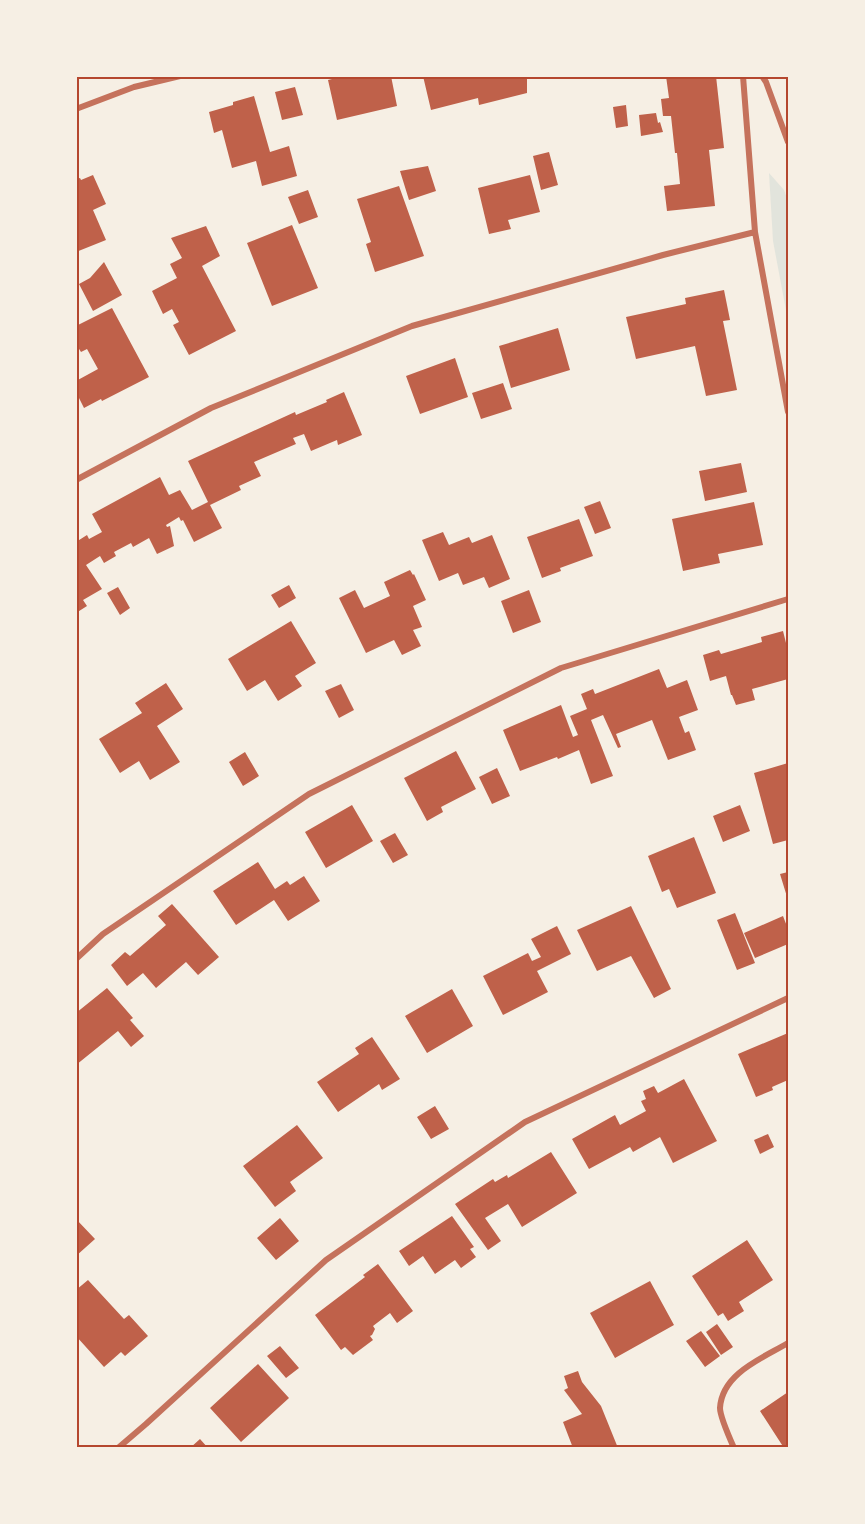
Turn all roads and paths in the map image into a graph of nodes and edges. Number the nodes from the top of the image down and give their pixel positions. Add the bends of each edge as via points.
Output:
1 (180, 76) edge
2 (743, 76) edge
3 (762, 76) edge
4 (76, 109) edge
5 (789, 142) edge
6 (756, 232) junction
7 (789, 412) edge
8 (76, 480) edge
9 (789, 599) edge
10 (76, 959) edge
11 (789, 998) edge
12 (789, 1342) edge
13 (118, 1448) edge
14 (734, 1448) edge

1 - 4 street via 134,87
2 - 6 street
3 - 5 street
6 - 7 street
6 - 8 street via 412,326 211,408
9 - 10 street via 561,668 309,794 104,934
11 - 13 street via 525,1122 326,1260
12 - 14 street via 738,1373 724,1391 720,1409

